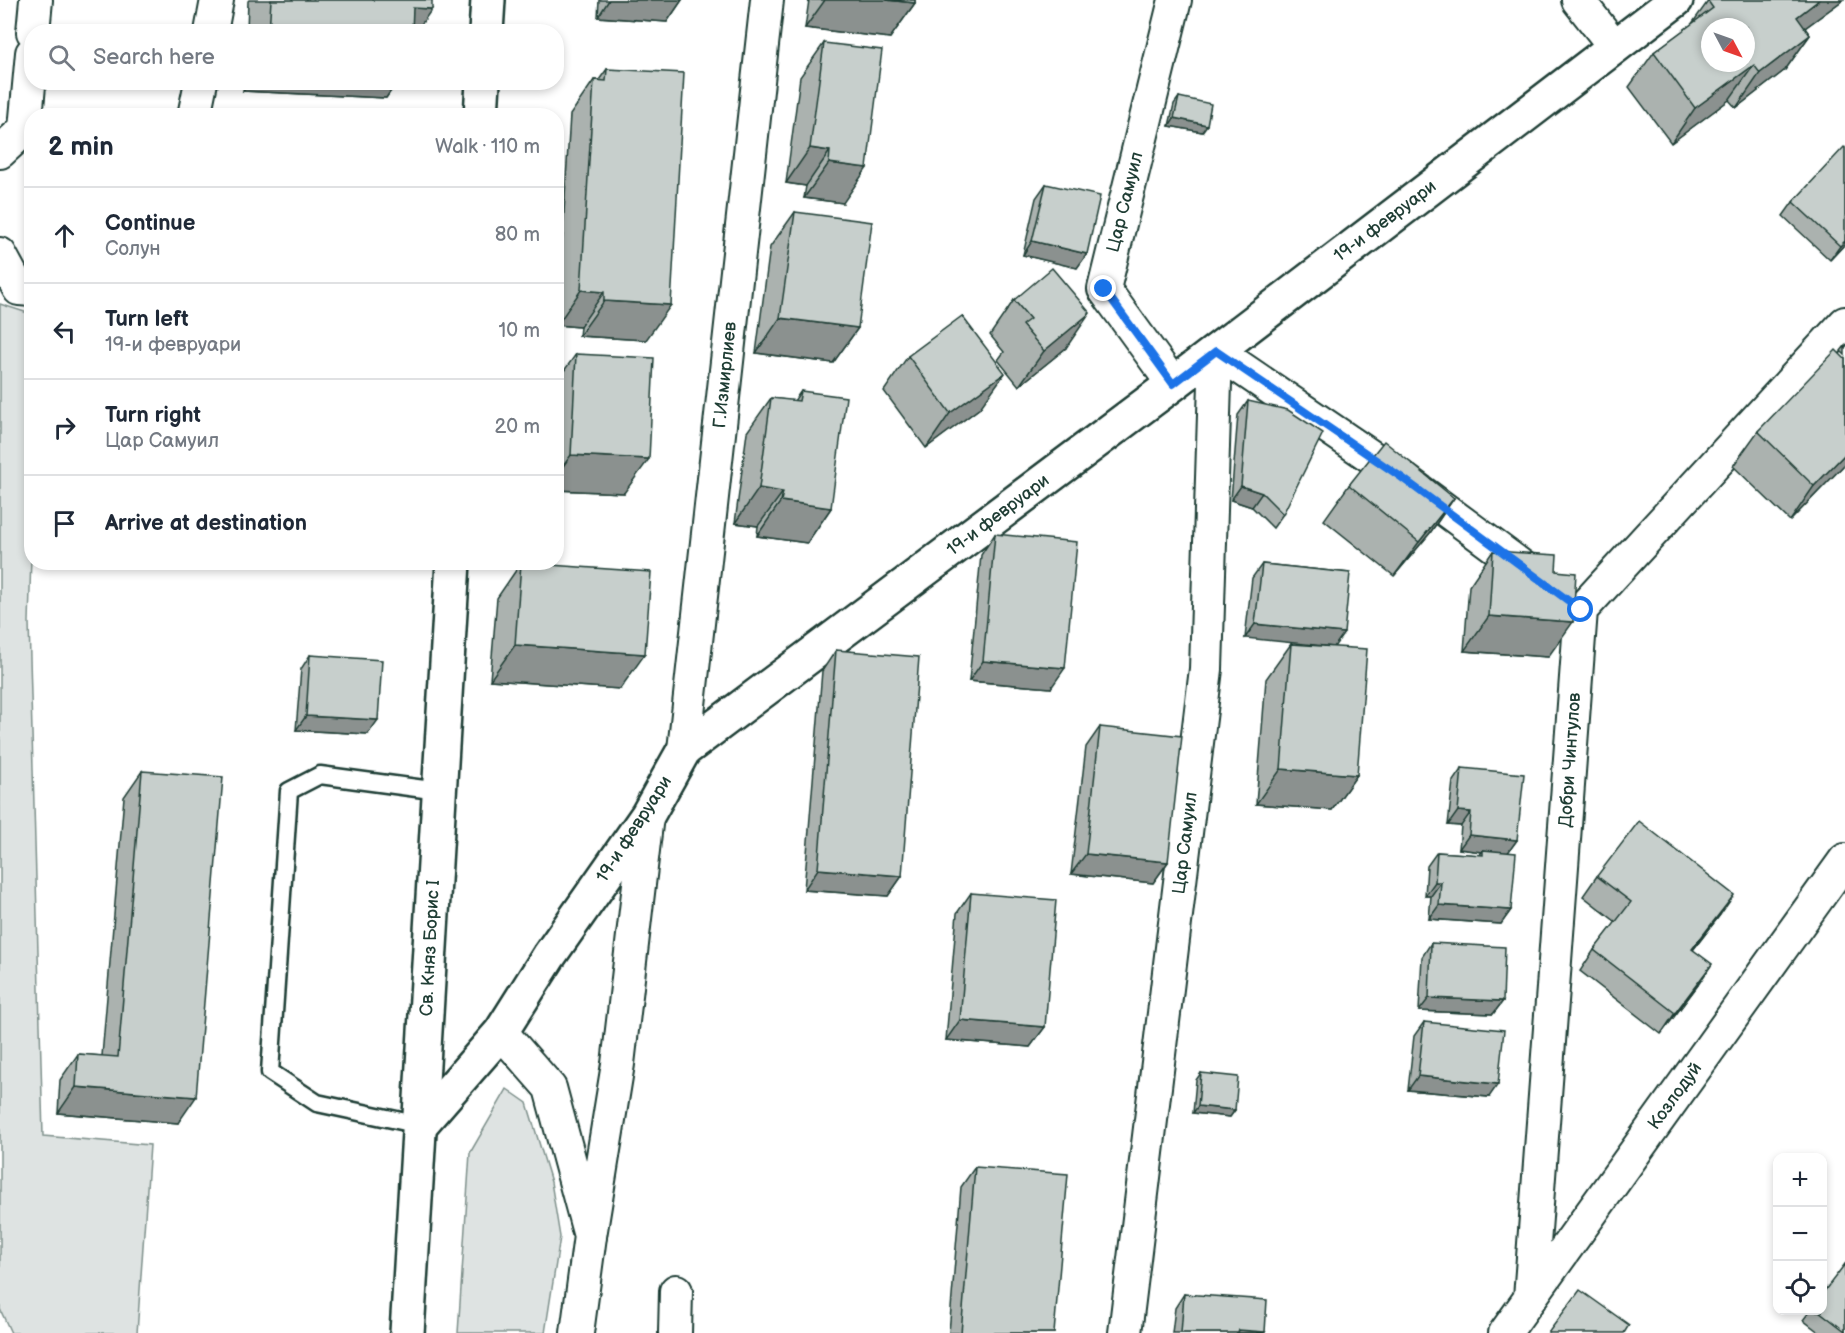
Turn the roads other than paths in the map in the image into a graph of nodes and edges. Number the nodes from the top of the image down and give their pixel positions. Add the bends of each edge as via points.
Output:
1 (36, 0) edge
2 (217, 0) edge
3 (488, 0) edge
4 (767, 0) edge
5 (1175, 0) edge
6 (1578, 0) edge
7 (1676, 0) edge
8 (34, 24) edge
9 (212, 24) edge
10 (486, 24) edge
11 (1615, 47) junction
12 (29, 90) edge
13 (199, 90) edge
14 (483, 90) edge
15 (27, 108) edge
16 (196, 108) edge
17 (481, 108) edge
18 (24, 130) edge
19 (0, 152) edge
20 (0, 254) edge
21 (24, 289) edge
22 (1845, 323) edge
23 (1216, 351) junction
24 (1173, 384) junction
25 (453, 570) edge
26 (1581, 610) junction
27 (684, 750) junction
28 (439, 790) junction
29 (647, 816) junction
30 (1845, 860) edge
31 (501, 1032) junction
32 (420, 1125) junction
33 (590, 1236) junction
34 (676, 1291) dead end
35 (1530, 1298) junction
36 (407, 1333) edge
37 (577, 1333) edge
38 (675, 1333) edge
39 (1125, 1333) edge
40 (1505, 1333) edge

1 - 8 street
2 - 9 street
3 - 10 street
4 - 27 street, Г.Измирлиев
5 - 24 street, Цар Самуил via 1104,289
6 - 11 street
7 - 11 street, 19-и февруари
11 - 23 street, 19-и февруари
12 - 15 street
13 - 16 street
14 - 17 street
18 - 19 street
20 - 21 street via 19,289
22 - 26 street
23 - 24 street, 19-и февруари
23 - 26 street via 1401,477
23 - 39 street, Цар Самуил via 1206,669
24 - 27 street, 19-и февруари
25 - 28 street, Св. Княз Борис I
26 - 35 street, Добри Чинтулов
27 - 29 street, 19-и февруари
28 - 32 street, Св. Княз Борис I
28 - 32 lane via 320,775 289,791 270,1072 317,1103
29 - 31 street, 19-и февруари
29 - 33 street via 618,1064
30 - 35 street, Козлодуй
31 - 32 street, 19-и февруари
31 - 33 street via 550,1088
32 - 36 street, Св. Княз Борис I
33 - 37 street
34 - 38 street
35 - 40 street, Козлодуй

